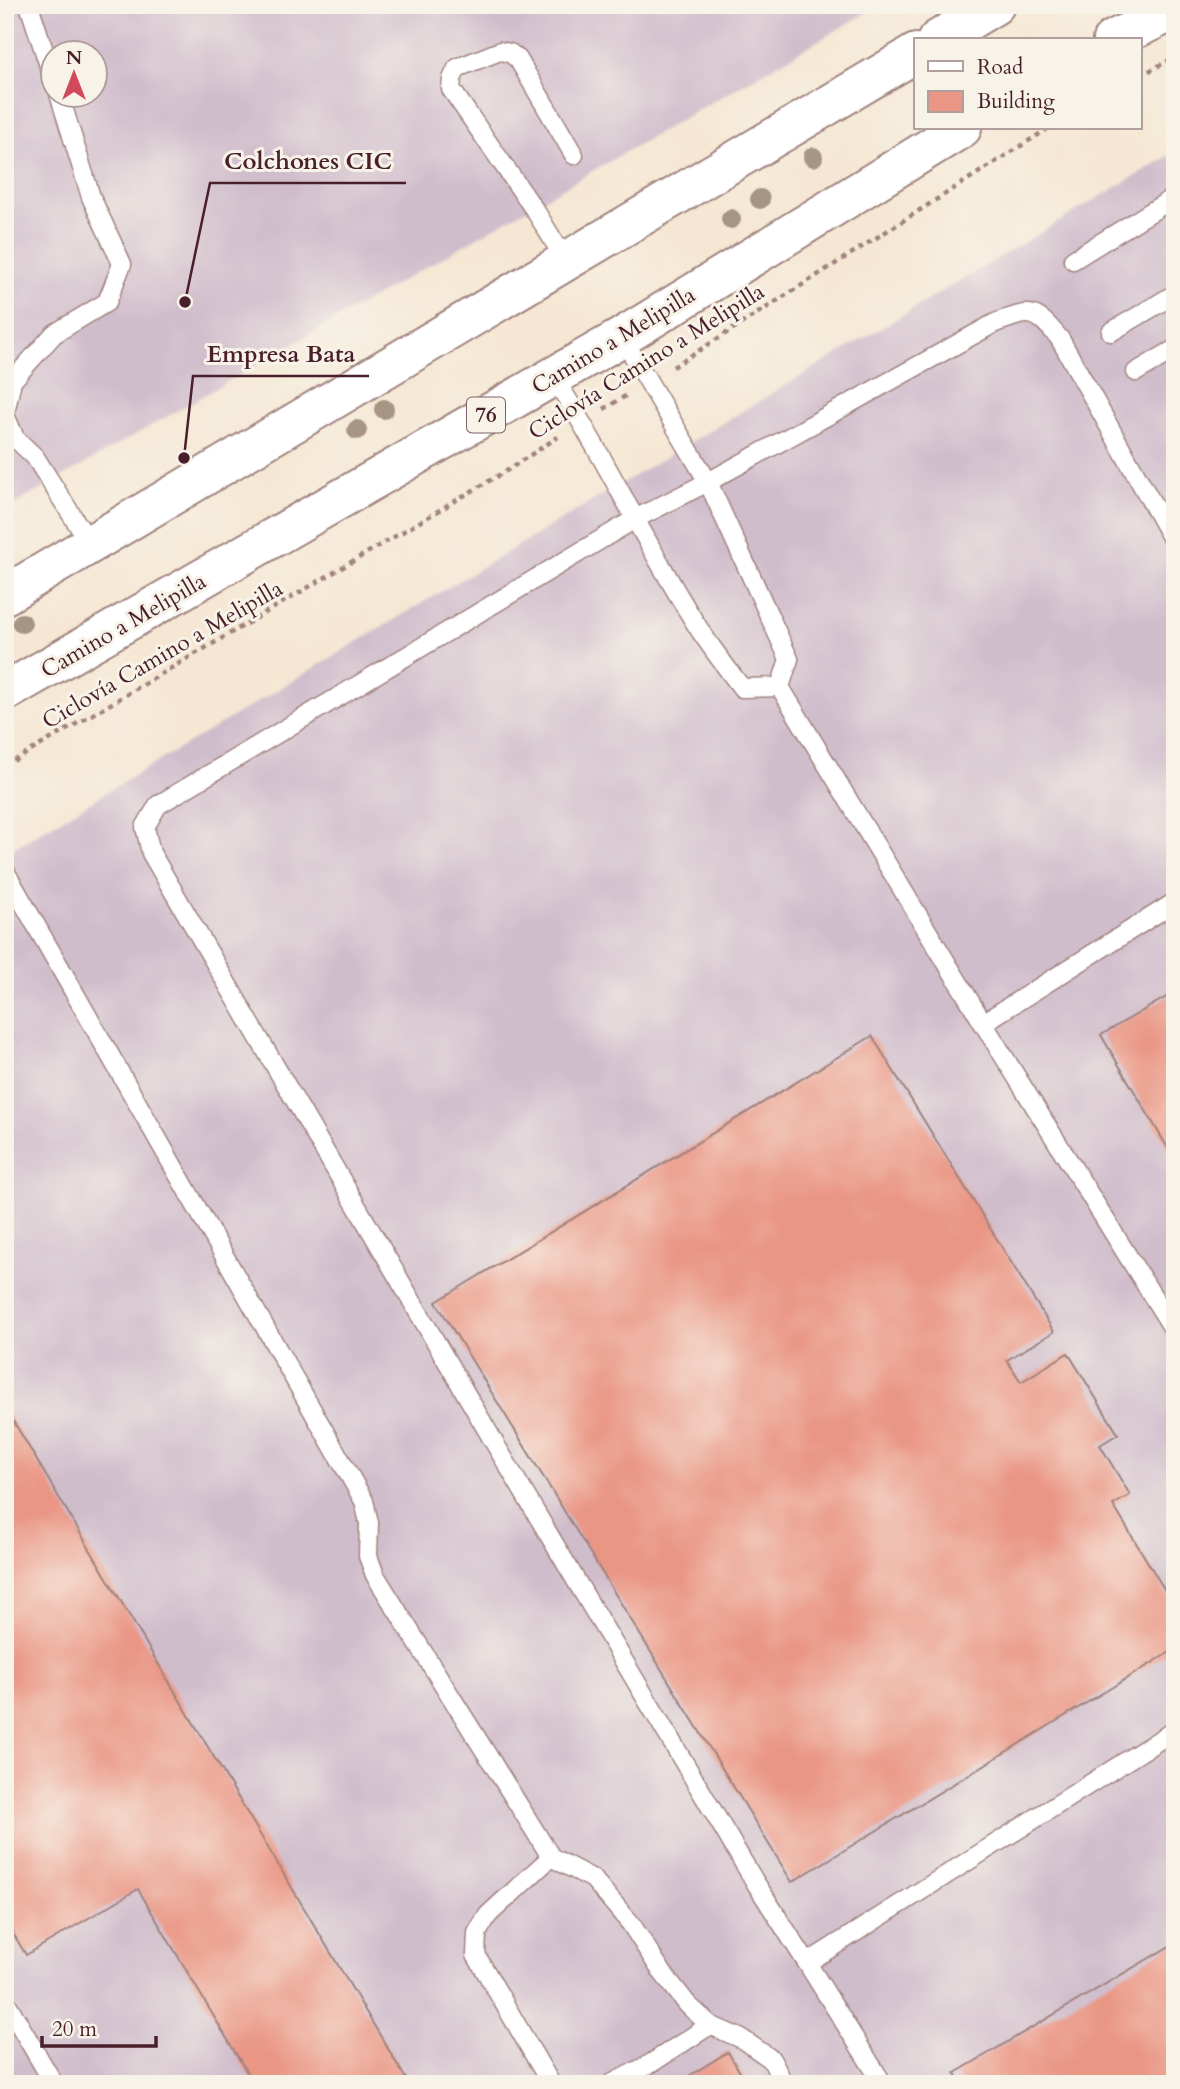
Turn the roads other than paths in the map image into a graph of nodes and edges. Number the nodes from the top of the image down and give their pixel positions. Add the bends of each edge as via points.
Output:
1 (29, 5) edge
2 (995, 5) edge
3 (1175, 10) edge
4 (40, 38) edge
5 (940, 38) edge
6 (1116, 38) edge
7 (914, 54) edge
8 (63, 108) edge
9 (959, 130) edge
10 (574, 155) dead end
11 (1175, 197) edge
12 (1073, 260) dead end
13 (566, 261) junction
14 (1175, 294) edge
15 (1111, 332) dead end
16 (621, 337) junction
17 (1175, 349) edge
18 (1136, 372) dead end
19 (553, 376) junction
20 (5, 414) edge
21 (708, 482) junction
22 (635, 519) junction
23 (89, 544) junction
24 (1175, 544) edge
25 (5, 595) edge
26 (780, 687) junction
27 (5, 692) edge
28 (5, 871) edge
29 (1175, 902) edge
30 (983, 1023) junction
31 (1175, 1332) edge
32 (1175, 1730) edge
33 (551, 1857) junction
34 (807, 1963) junction
35 (5, 2000) edge
36 (710, 2025) junction
37 (54, 2084) edge
38 (551, 2084) edge
39 (611, 2084) edge
40 (783, 2084) edge
41 (883, 2084) edge

1 - 4 lane
2 - 5 main road
3 - 6 main road
7 - 13 main road
8 - 20 lane via 91,197 122,264 107,302 54,334 12,381
9 - 16 main road, Camino a Melipilla / 76
10 - 13 lane via 518,59 510,53 500,51 457,68 451,89
11 - 12 lane
13 - 23 main road
14 - 15 lane
16 - 19 main road, Camino a Melipilla / 76
16 - 21 lane
17 - 18 lane
19 - 22 lane via 583,421
19 - 27 main road, Camino a Melipilla / 76
20 - 23 lane via 15,438 35,457
21 - 22 lane
21 - 24 lane via 995,323 1023,313 1042,317 1060,339
21 - 26 lane via 789,659
22 - 26 lane via 700,631 742,688
22 - 34 lane via 158,806 145,827 151,853 506,1461
23 - 25 main road
26 - 30 lane
28 - 33 lane via 364,1501 368,1556 375,1576
29 - 30 lane
30 - 31 lane
32 - 34 lane
33 - 36 lane via 593,1879 632,1924 682,1997
33 - 38 lane via 488,1915 477,1933 476,1955
34 - 41 lane
35 - 37 lane
36 - 39 lane
36 - 40 lane via 771,2059

